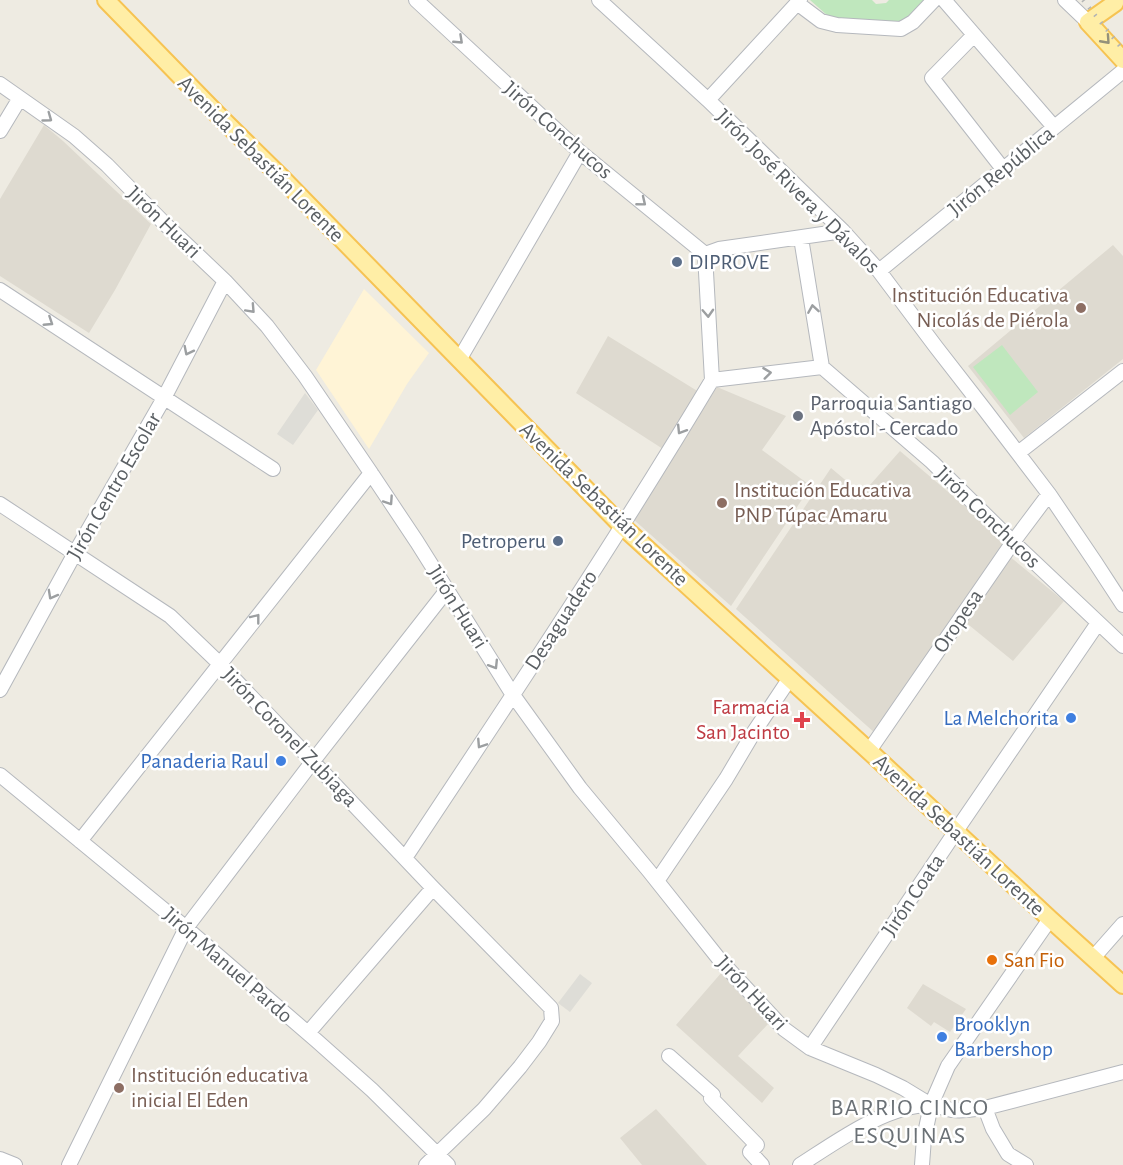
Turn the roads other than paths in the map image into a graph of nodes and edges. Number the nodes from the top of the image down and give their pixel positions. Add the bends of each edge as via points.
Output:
1 (106, 0) edge
2 (416, 0) edge
3 (599, 0) edge
4 (934, 0) edge
5 (944, 0) edge
6 (1065, 0) edge
7 (798, 1) edge
8 (1116, 4) edge
9 (1088, 22) junction
10 (974, 35) junction
11 (1123, 60) edge
12 (1123, 70) edge
13 (0, 84) edge
14 (20, 98) junction
15 (708, 100) junction
16 (1054, 127) junction
17 (0, 131) edge
18 (580, 152) junction
19 (1003, 169) junction
20 (843, 231) junction
21 (801, 238) junction
22 (705, 254) junction
23 (879, 271) junction
24 (225, 280) junction
25 (0, 290) edge
26 (459, 360) junction
27 (822, 367) junction
28 (1123, 372) edge
29 (712, 380) junction
30 (164, 398) junction
31 (1018, 453) junction
32 (273, 469) dead end
33 (371, 473) junction
34 (1048, 494) junction
35 (0, 504) edge
36 (621, 525) junction
37 (1013, 542) junction
38 (75, 553) junction
39 (447, 590) junction
40 (1123, 606) edge
41 (1098, 623) junction
42 (1123, 646) edge
43 (220, 664) junction
44 (790, 678) junction
45 (0, 690) edge
46 (513, 695) junction
47 (870, 751) junction
48 (312, 761) junction
49 (0, 775) edge
50 (956, 831) junction
51 (80, 841) junction
52 (405, 858) junction
53 (657, 881) junction
54 (433, 888) junction
55 (1050, 919) junction
56 (1123, 924) edge
57 (186, 928) junction
58 (1093, 958) junction
59 (1123, 985) edge
60 (308, 1033) junction
61 (810, 1048) junction
62 (669, 1056) dead end
63 (1123, 1072) edge
64 (931, 1105) junction
65 (985, 1108) junction
66 (438, 1154) junction
67 (0, 1159) edge
68 (15, 1165) edge
69 (69, 1165) edge
70 (426, 1165) edge
71 (448, 1165) edge
72 (762, 1165) edge
73 (800, 1165) edge
74 (922, 1165) edge
75 (1026, 1165) edge

1 - 26 main road, Avenida Sebastián Lorente
2 -> 18 street, Jirón Conchucos
3 - 15 street, Jirón José Rivera y Dávalos
4 - 7 street via 901,29 837,26 821,21
5 - 10 street
6 - 9 street
7 - 15 street
8 - 9 main road
9 -> 11 main road
10 - 16 street
10 - 19 street via 932,78
12 - 16 street, Jirón República
13 - 14 street, Jirón Huari
14 - 17 street
14 -> 24 street, Jirón Huari via 107,165
15 - 20 street, Jirón José Rivera y Dávalos
16 - 19 street, Jirón República
18 -> 22 street, Jirón Conchucos
18 - 26 street
19 - 23 street, Jirón República
20 - 21 street
20 - 23 street, Jirón José Rivera y Dávalos
21 - 22 street
27 -> 21 street
22 -> 29 street
23 - 31 street, Jirón José Rivera y Dávalos
24 -> 30 street, Jirón Centro Escolar
24 -> 33 street, Jirón Huari via 305,376
25 -> 30 street
26 - 36 main road, Avenida Sebastián Lorente
29 -> 27 street
27 - 37 street, Jirón Conchucos via 932,462
28 - 31 street
29 -> 36 street, Desaguadero
30 - 32 street
30 - 38 street, Jirón Centro Escolar
31 - 34 street, Jirón José Rivera y Dávalos
33 -> 39 street, Jirón Huari
43 -> 33 street
34 - 37 street, Oropesa
34 - 40 street, Jirón José Rivera y Dávalos
35 - 38 street, Jirón Coronel Zubiaga
36 - 44 main road, Avenida Sebastián Lorente
36 - 46 street, Desaguadero
37 - 41 street, Jirón Conchucos
37 - 47 street, Oropesa
38 - 43 street, Jirón Coronel Zubiaga via 170,616
38 -> 45 street, Jirón Centro Escolar
39 -> 46 street, Jirón Huari
39 - 48 street
41 - 42 street, Jirón Conchucos
41 - 50 street, Jirón Coata
43 - 48 street, Jirón Coronel Zubiaga
43 - 51 street
44 - 47 main road, Avenida Sebastián Lorente
44 - 53 street
46 -> 52 street, Desaguadero
46 - 53 street, Jirón Huari via 580,788
47 - 50 main road, Avenida Sebastián Lorente
48 - 52 street, Jirón Coronel Zubiaga
48 - 57 street
49 - 51 street, Jirón Manuel Pardo
50 - 55 main road, Avenida Sebastián Lorente
50 - 61 street, Jirón Coata
51 - 57 street, Jirón Manuel Pardo
52 - 54 street, Jirón Coronel Zubiaga
53 - 61 street, Jirón Huari via 719,959 784,1029
54 - 60 street
54 - 66 street, Jirón Coronel Zubiaga via 552,1009 552,1021 520,1067
55 - 58 main road, Avenida Sebastián Lorente
55 - 64 street via 948,1066
56 - 58 street
57 - 60 street, Jirón Manuel Pardo
57 - 69 street
58 - 59 main road, Avenida Sebastián Lorente
60 - 66 street, Jirón Manuel Pardo
61 - 64 street, Jirón Huari via 876,1075
62 - 72 street via 713,1095 711,1098 757,1145 750,1152
63 - 65 street
64 - 65 street via 962,1111
64 - 73 street via 888,1114
64 - 74 street
65 - 75 street via 1008,1154
66 - 70 street
66 - 71 street, Jirón Manuel Pardo
67 - 68 street

